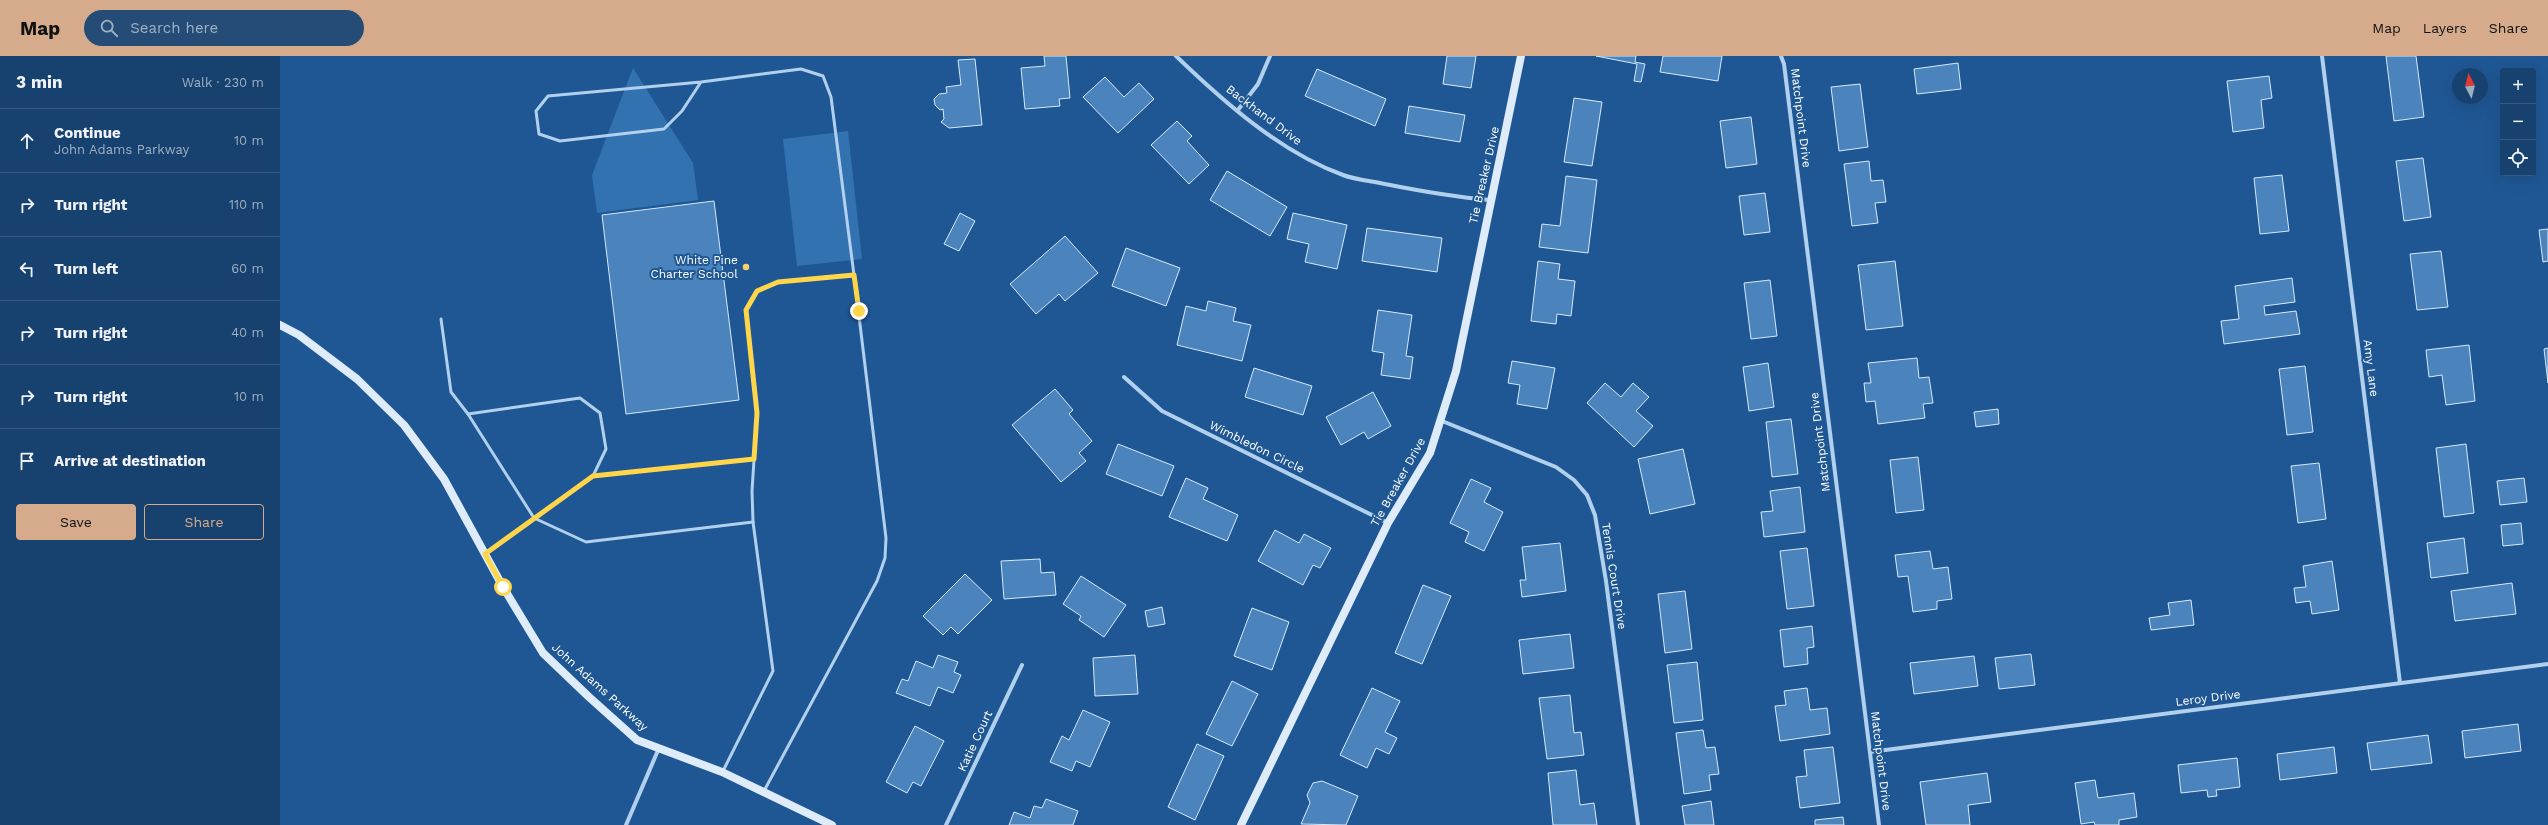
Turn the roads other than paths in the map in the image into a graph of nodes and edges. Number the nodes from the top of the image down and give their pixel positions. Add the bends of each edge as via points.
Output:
1 (1176, 56) edge
2 (1270, 56) edge
3 (1521, 56) edge
4 (1781, 56) edge
5 (2322, 56) edge
6 (701, 82) junction
7 (1238, 110) junction
8 (1490, 200) junction
9 (854, 275) junction
10 (441, 319) dead end
11 (280, 325) edge
12 (1124, 377) dead end
13 (468, 414) junction
14 (1442, 421) junction
15 (754, 459) junction
16 (593, 476) junction
17 (534, 518) junction
18 (754, 522) junction
19 (1388, 523) junction
20 (485, 554) junction
21 (2548, 664) edge
22 (1022, 665) dead end
23 (2400, 683) junction
24 (659, 748) junction
25 (1870, 752) junction
26 (722, 772) junction
27 (763, 792) junction
28 (626, 825) edge
29 (832, 825) edge
30 (946, 825) edge
31 (1242, 825) edge
32 (1638, 825) edge
33 (1879, 825) edge

1 - 7 street, Backhand Drive
2 - 7 street via 1258,84
3 - 8 street, Tie Breaker Drive
4 - 25 street, Matchpoint Drive
5 - 23 street, Amy Lane
6 - 6 lane via 548,96 536,111 539,134 560,141 664,129 682,111
6 - 9 lane via 801,69 823,76 830,97
7 - 8 street, Backhand Drive via 1308,159 1344,175 1447,196
8 - 14 street, Tie Breaker Drive via 1456,371
9 - 15 lane via 778,282 757,291 746,310 757,413
9 - 27 lane via 885,531 885,558 878,581
10 - 13 lane via 451,392
11 - 20 street, John Adams Parkway via 299,335 357,379 404,425 444,479
12 - 19 street, Wimbledon Circle via 1162,411
13 - 16 lane via 580,398 600,413 606,449
13 - 17 lane
14 - 19 street, Tie Breaker Drive via 1430,453
14 - 32 street, Tennis Court Drive via 1556,467 1574,480 1587,495 1595,515 1606,581
15 - 16 lane
15 - 18 lane
16 - 17 lane
17 - 18 lane via 586,542
17 - 20 lane
18 - 26 lane via 773,671
19 - 31 street, Tie Breaker Drive
20 - 24 street, John Adams Parkway via 543,653 637,740
21 - 23 street, Leroy Drive
22 - 30 street, Katie Court
23 - 25 street, Leroy Drive
24 - 26 street, John Adams Parkway
24 - 28 street
25 - 33 street, Matchpoint Drive
26 - 27 street, John Adams Parkway
27 - 29 street, John Adams Parkway

